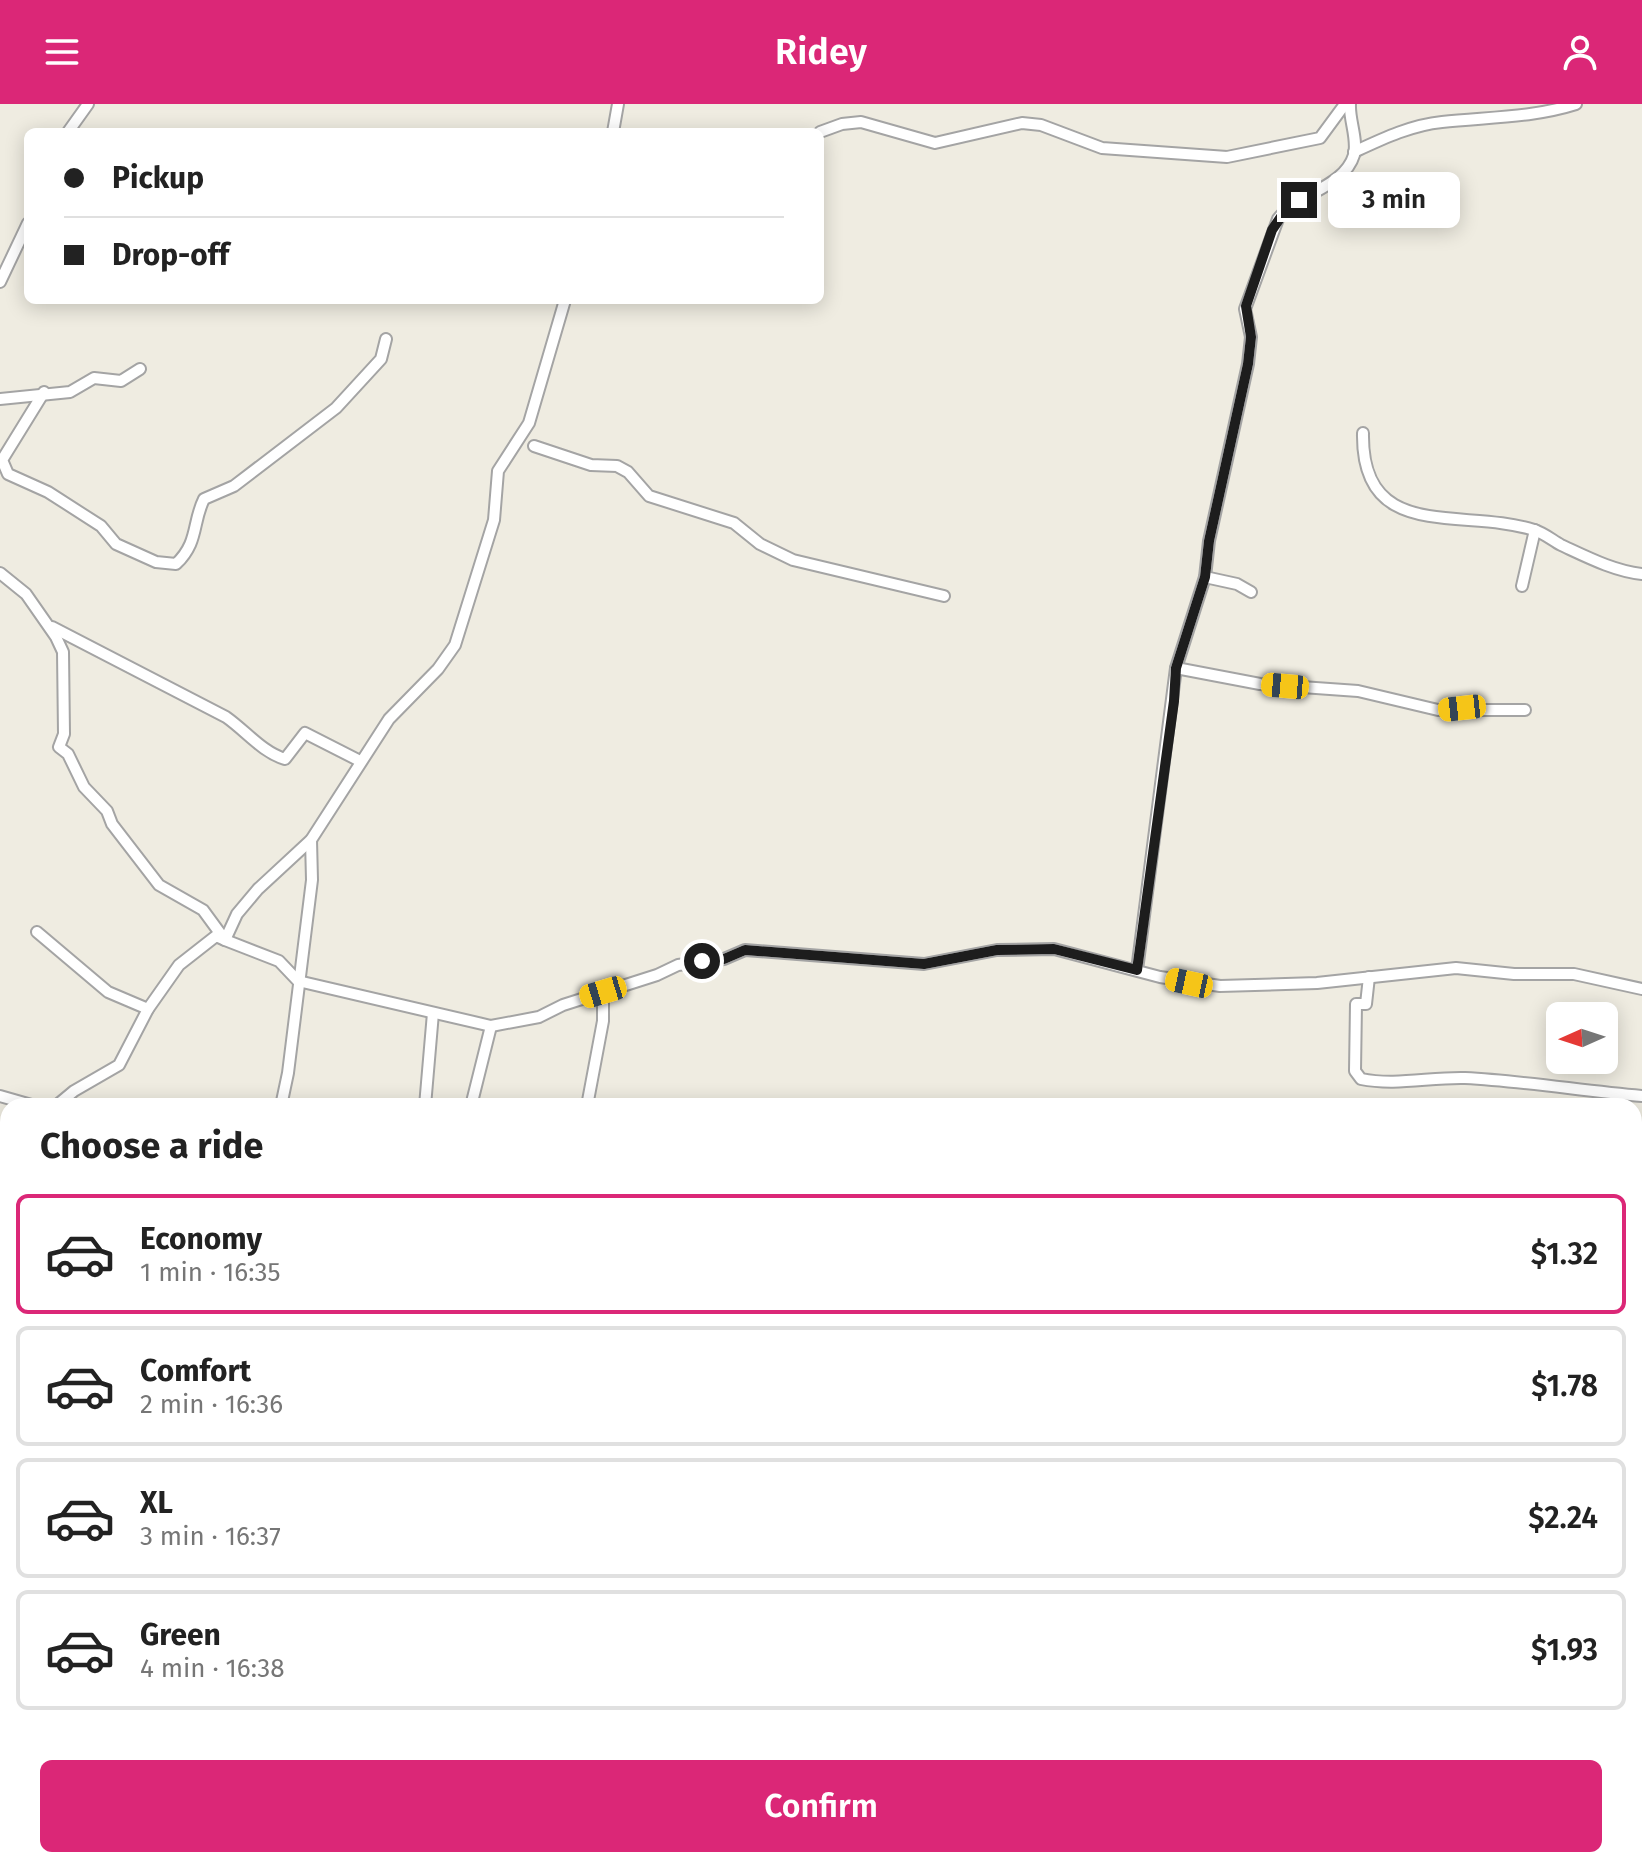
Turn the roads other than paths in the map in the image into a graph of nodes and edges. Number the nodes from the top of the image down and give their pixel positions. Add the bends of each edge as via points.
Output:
1 (88, 104) edge
2 (618, 104) edge
3 (1347, 104) edge
4 (1576, 104) edge
5 (71, 128) edge
6 (614, 128) edge
7 (824, 131) edge
8 (1354, 152) junction
9 (24, 231) edge
10 (0, 282) edge
11 (564, 304) edge
12 (386, 339) dead end
13 (140, 369) dead end
14 (44, 392) junction
15 (0, 399) edge
16 (1363, 433) dead end
17 (534, 446) dead end
18 (1535, 530) junction
19 (0, 573) edge
20 (1642, 574) edge
21 (1205, 577) junction
22 (1522, 586) dead end
23 (1251, 592) dead end
24 (944, 596) dead end
25 (50, 626) junction
26 (1176, 668) junction
27 (1525, 710) dead end
28 (360, 761) junction
29 (311, 840) junction
30 (37, 932) dead end
31 (225, 940) junction
32 (1137, 970) junction
33 (1369, 977) junction
34 (298, 981) junction
35 (1642, 989) edge
36 (603, 992) junction
37 (148, 1009) junction
38 (433, 1013) junction
39 (491, 1026) junction
40 (1642, 1096) edge
41 (66, 1098) edge
42 (283, 1098) edge
43 (426, 1098) edge
44 (473, 1098) edge
45 (589, 1098) edge

1 - 5 street
2 - 6 street
3 - 7 street via 1320,138 1227,157 1102,148 1022,123 935,143 861,122
3 - 8 street
4 - 8 street via 1476,122 1441,122
8 - 21 street via 1344,171 1278,219 1246,306 1248,364
9 - 10 street
11 - 28 street via 529,423 498,471 494,520 457,643 389,719
12 - 14 street via 381,359 336,408 234,486 204,499 196,536 176,564 156,562 116,544 101,526 8,474 2,460
13 - 14 street via 121,381 94,378 70,392
14 - 15 street
16 - 18 street via 1362,460 1377,491 1393,506 1404,512
17 - 24 street via 591,465 617,466 649,496 734,523 793,560
18 - 20 street via 1610,566
18 - 22 street
19 - 25 street via 26,594
21 - 23 street
21 - 26 street
25 - 28 street via 226,717 273,756 285,759 305,733
25 - 31 street via 65,664 59,748 153,879 203,910
26 - 27 street via 1260,684 1358,691 1438,710
26 - 32 street
28 - 29 street
29 - 31 street via 258,889 237,914
29 - 34 street via 312,880
30 - 37 street via 108,992
31 - 34 street via 279,961
31 - 37 street via 216,936 179,965
32 - 33 street via 1220,986
32 - 36 street via 1054,949 997,950 924,964 745,950 724,959 678,965
33 - 35 street via 1475,969 1574,974
33 - 40 street via 1366,1004 1356,1004 1355,1071 1361,1079 1411,1082 1449,1077
34 - 38 street
34 - 42 street
36 - 39 street via 539,1017
36 - 45 street
37 - 41 street via 119,1065
38 - 39 street
38 - 43 street
39 - 44 street

